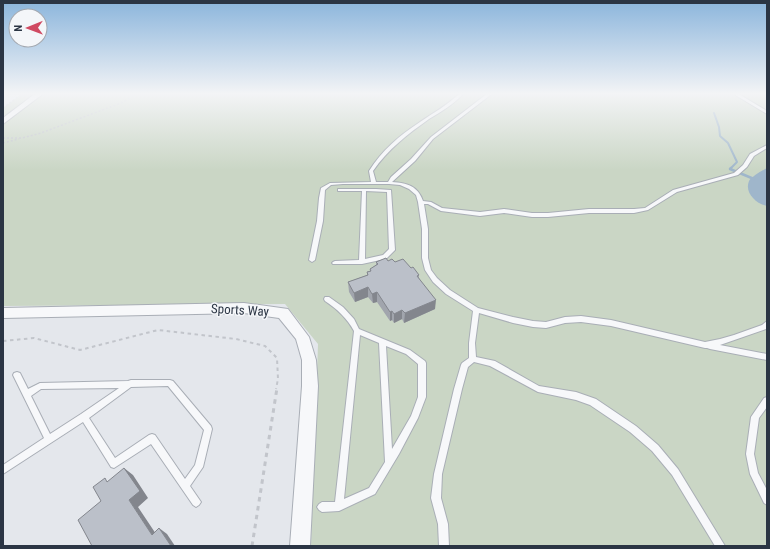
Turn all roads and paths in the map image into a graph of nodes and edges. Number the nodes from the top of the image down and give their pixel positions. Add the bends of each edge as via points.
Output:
1 (80, 119) edge
2 (428, 119) edge
3 (457, 119) edge
4 (3, 138) edge
5 (22, 138) junction
6 (3, 143) edge
7 (767, 146) edge
8 (374, 183) junction
9 (389, 183) junction
10 (340, 190) dead end
11 (364, 190) junction
12 (421, 202) junction
13 (312, 260) dead end
14 (362, 262) junction
15 (335, 263) dead end
16 (327, 299) dead end
17 (476, 310) junction
18 (3, 313) edge
19 (767, 324) edge
20 (357, 331) junction
21 (3, 341) edge
22 (382, 341) junction
23 (705, 345) junction
24 (767, 357) edge
25 (473, 359) junction
26 (16, 375) dead end
27 (132, 383) junction
28 (27, 394) junction
29 (767, 401) edge
30 (84, 417) junction
31 (49, 440) junction
32 (389, 463) junction
33 (3, 470) edge
34 (185, 486) junction
35 (767, 500) edge
36 (196, 502) dead end
37 (339, 506) junction
38 (322, 507) dead end
39 (252, 546) edge
40 (300, 546) edge
41 (444, 546) edge
42 (720, 546) edge

1 - 5 path
2 - 8 lane via 401,137 378,159 372,170
3 - 9 lane via 432,138
4 - 5 path
5 - 6 path
7 - 12 lane via 752,155 737,173 675,190 646,209 623,213 532,215 504,211 480,214
8 - 9 lane
8 - 13 lane via 330,184 323,189
9 - 12 lane via 411,188 418,194
10 - 11 lane
11 - 14 lane
11 - 14 lane via 389,191 392,250 385,257
12 - 17 lane via 428,270 448,292
14 - 15 lane
16 - 20 lane via 352,320
17 - 23 lane via 533,324 546,325 581,319 597,321
17 - 25 lane
18 - 40 street, Sports Way via 244,308 283,313 302,337 310,360
19 - 23 lane via 740,336
20 - 22 lane
20 - 37 lane
21 - 39 path via 34,338 80,350 158,330 236,339 265,346 277,358 278,379
22 - 32 lane
22 - 32 lane via 408,352 422,363 422,396 414,418
23 - 24 lane
25 - 41 lane via 465,365 438,474 436,498
25 - 42 lane via 492,363 538,389 593,402 633,429 655,448 675,472
26 - 28 lane
27 - 28 lane via 40,386
27 - 30 lane
27 - 34 lane via 170,383 208,429 199,467
28 - 31 lane
29 - 35 lane via 755,416 750,454 754,474
30 - 31 lane
30 - 34 lane via 114,464 152,438
31 - 33 lane
32 - 37 lane via 372,491
34 - 36 lane
37 - 38 lane

